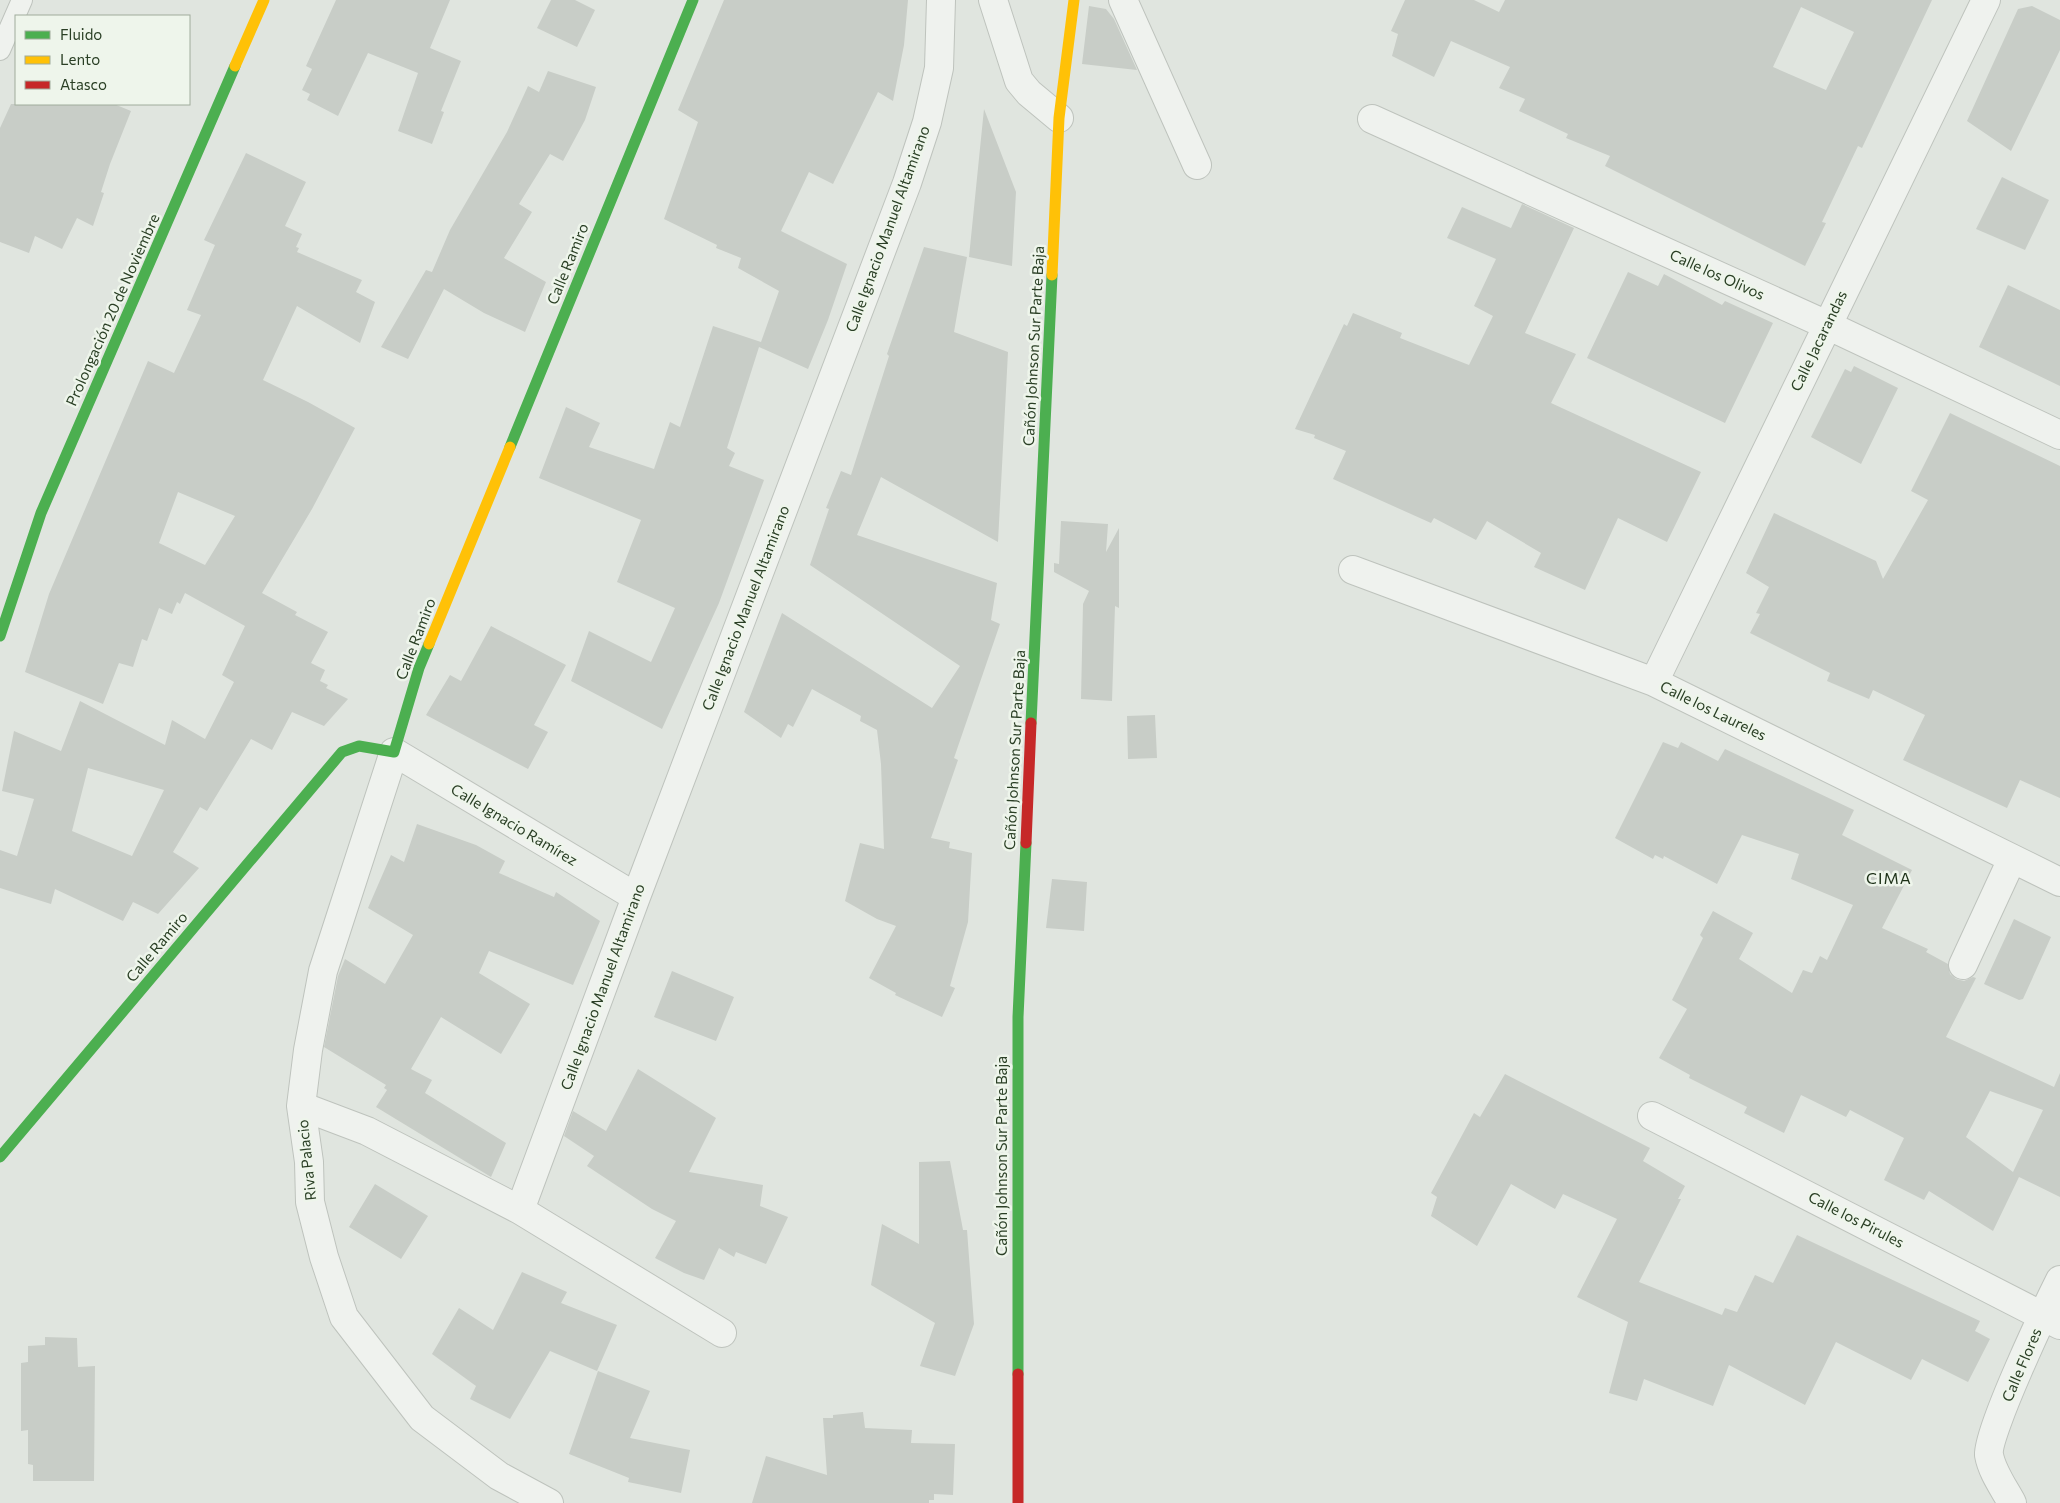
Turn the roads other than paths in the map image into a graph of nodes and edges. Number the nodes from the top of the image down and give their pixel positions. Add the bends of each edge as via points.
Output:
1 (22, 0) edge
2 (264, 0) edge
3 (693, 0) edge
4 (941, 0) edge
5 (993, 0) edge
6 (1074, 0) edge
7 (1123, 0) edge
8 (1986, 0) edge
9 (15, 15) edge
10 (15, 16) edge
11 (0, 50) edge
12 (1059, 118) junction
13 (1372, 119) dead end
14 (1197, 165) dead end
15 (1827, 325) junction
16 (2060, 435) edge
17 (1353, 570) dead end
18 (0, 636) edge
19 (1654, 682) junction
20 (394, 752) junction
21 (2012, 859) junction
22 (2060, 882) edge
23 (636, 897) junction
24 (1963, 965) dead end
25 (301, 1106) junction
26 (1652, 1116) dead end
27 (0, 1157) edge
28 (520, 1210) junction
29 (2060, 1280) edge
30 (2051, 1320) edge
31 (722, 1333) dead end
32 (550, 1503) edge
33 (1018, 1503) edge
34 (2012, 1503) edge

1 - 9 lane
2 - 18 street, Prolongación 20 de Noviembre via 41,513
3 - 20 street, Calle Ramiro via 422,660
4 - 23 street, Calle Ignacio Manuel Altamirano via 938,68 927,122 908,184
5 - 12 street via 1020,81 1029,93
6 - 12 street, Cañón Johnson Sur Parte Baja
7 - 14 street
8 - 15 street, Calle Jacarandas
10 - 11 lane
12 - 33 street, Cañón Johnson Sur Parte Baja via 1018,1017
13 - 15 street, Calle los Olivos
15 - 16 street, Calle los Olivos
15 - 19 street, Calle Jacarandas
17 - 19 street, Calle los Laureles
19 - 21 street, Calle los Laureles
20 - 23 street, Calle Ignacio Ramírez
20 - 25 street via 322,971
20 - 27 street, Calle Ramiro via 359,746 342,752
21 - 22 street, Calle los Laureles
21 - 24 street
23 - 28 street, Calle Ignacio Manuel Altamirano
25 - 28 street, Riva Palacio via 367,1131
25 - 32 street, Riva Palacio via 309,1162 310,1202 344,1317 422,1418 498,1476
26 - 30 street, Calle los Pirules
28 - 31 street, Riva Palacio
29 - 30 street, Calle Flores
30 - 34 street, Calle Flores via 1994,1431 1989,1453 1995,1473

